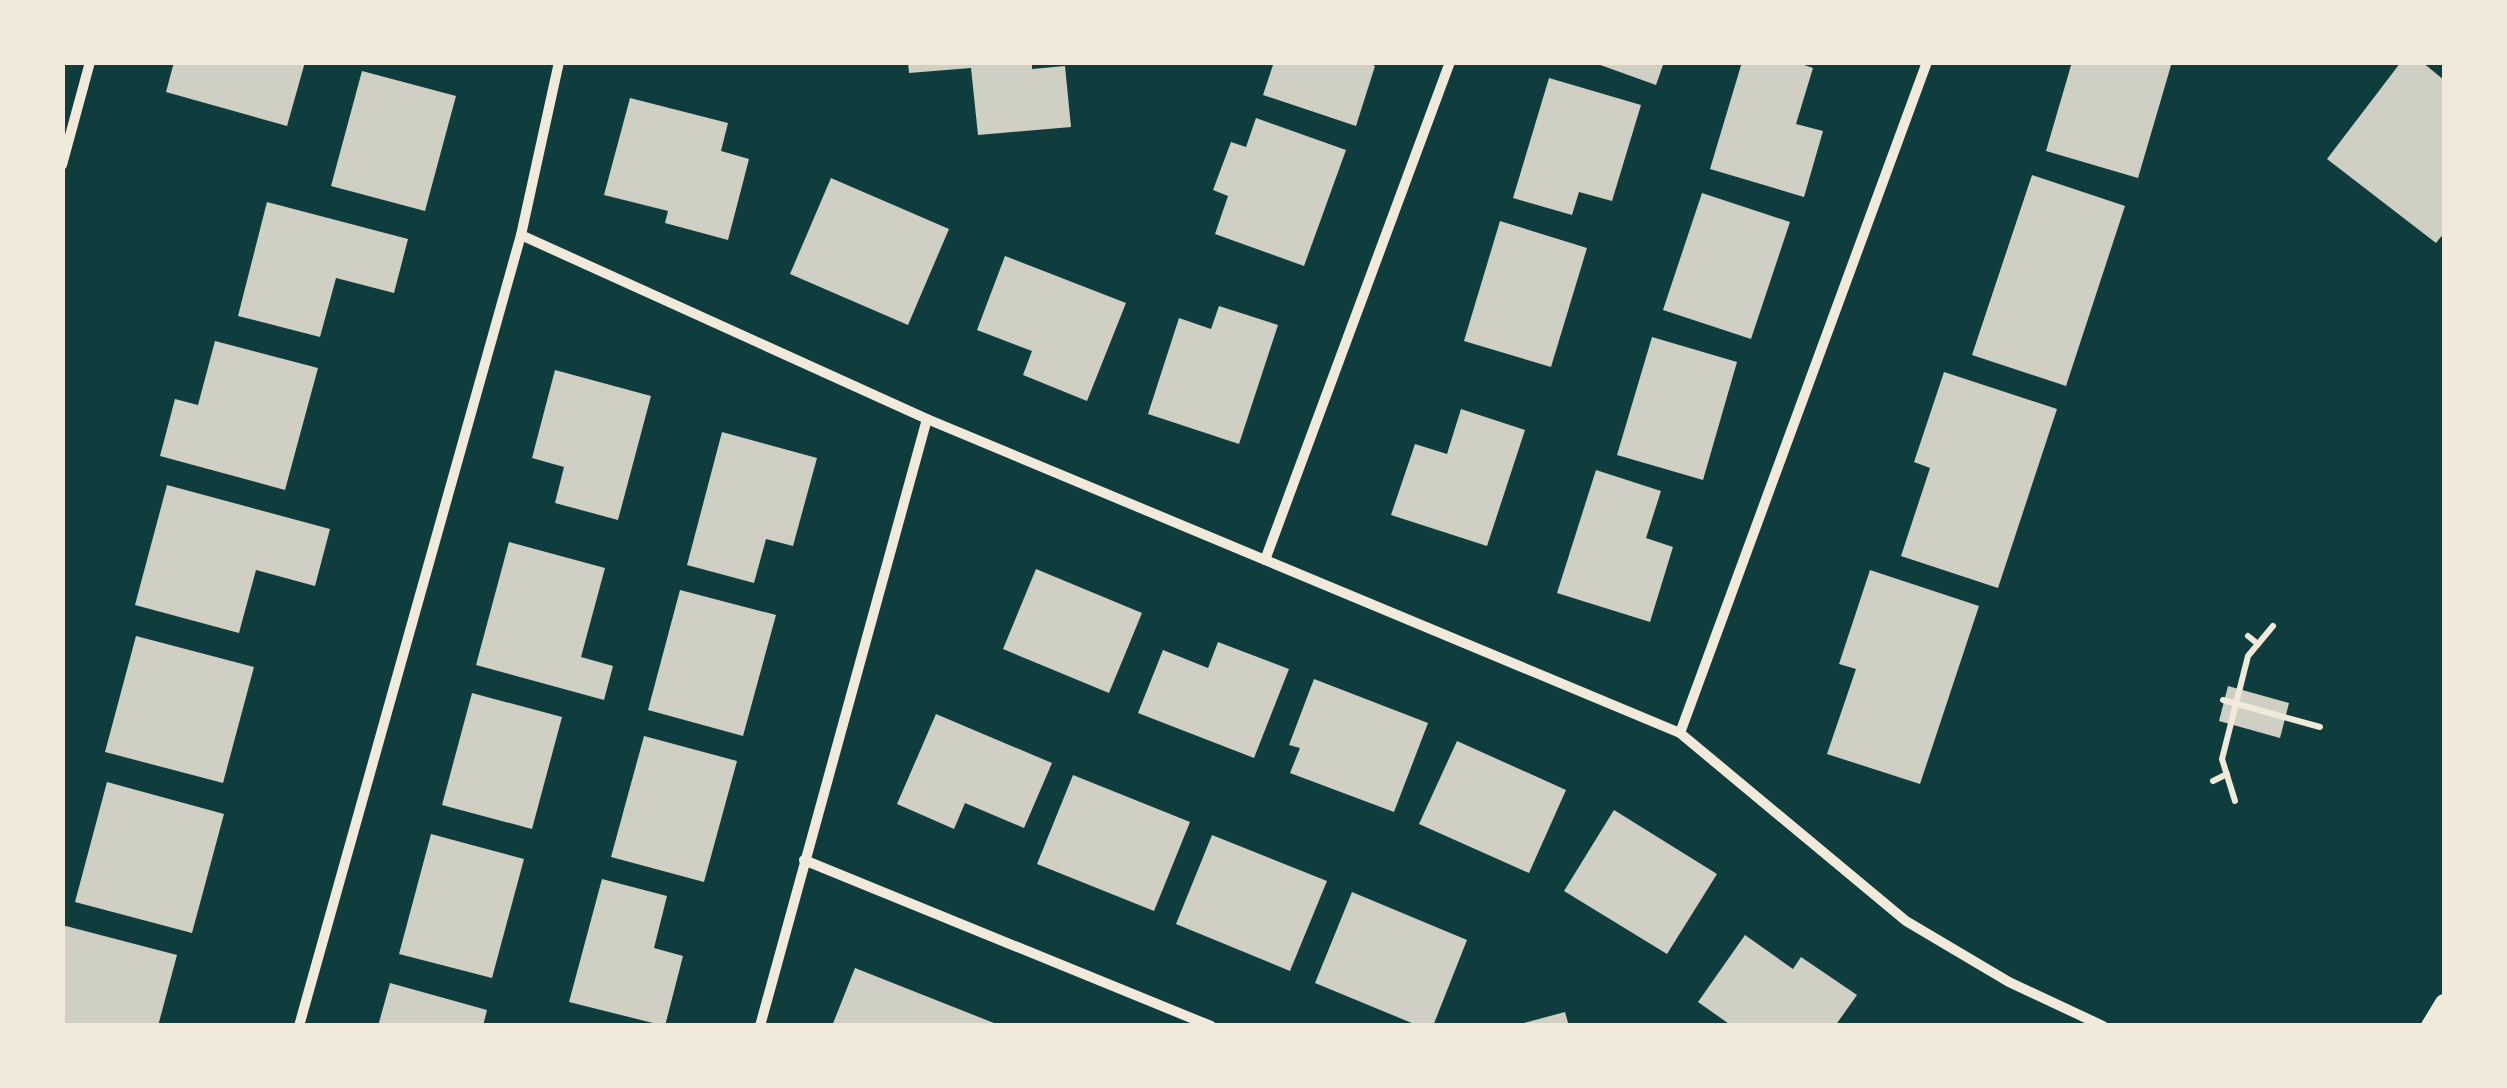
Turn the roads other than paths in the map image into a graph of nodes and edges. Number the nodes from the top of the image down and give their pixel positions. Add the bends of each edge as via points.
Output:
1 (90, 62) edge
2 (559, 62) edge
3 (1450, 62) edge
4 (1927, 62) edge
5 (62, 164) edge
6 (521, 235) junction
7 (927, 419) junction
8 (1265, 560) junction
9 (1680, 733) junction
10 (804, 860) junction
11 (2444, 1002) edge
12 (299, 1026) edge
13 (760, 1026) edge
14 (1211, 1026) edge
15 (2103, 1026) edge
16 (2430, 1026) edge

1 - 5 street
2 - 6 street
3 - 8 street
4 - 9 street
6 - 7 street
6 - 12 street
7 - 8 street
7 - 10 street
8 - 9 street
9 - 15 street via 1906,922
10 - 13 street
10 - 14 street
11 - 16 street

